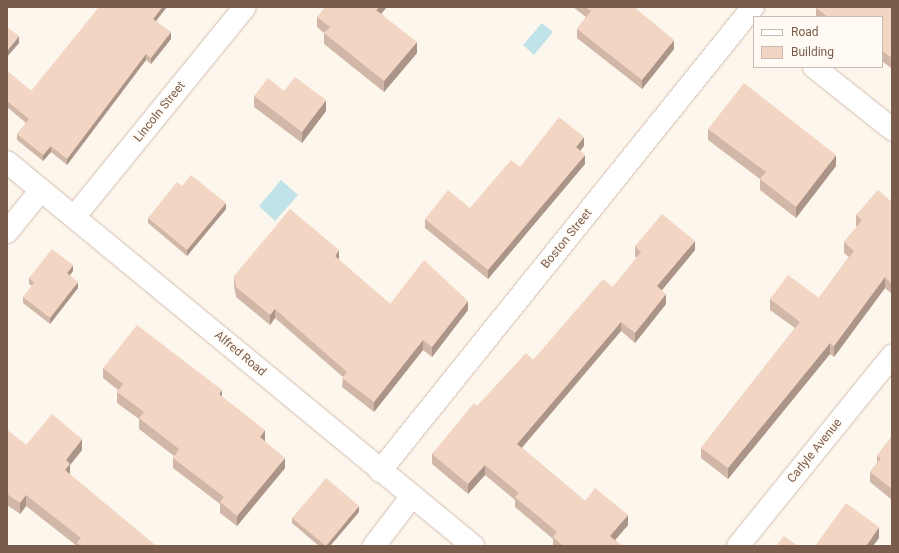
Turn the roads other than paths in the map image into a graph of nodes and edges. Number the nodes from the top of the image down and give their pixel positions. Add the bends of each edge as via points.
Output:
1 (245, 7) edge
2 (748, 12) edge
3 (815, 68) edge
4 (892, 129) edge
5 (7, 162) edge
6 (41, 190) junction
7 (75, 216) junction
8 (7, 232) edge
9 (892, 356) edge
10 (380, 471) junction
11 (412, 496) junction
12 (374, 546) edge
13 (473, 546) edge
14 (738, 546) edge

1 - 7 street, Lincoln Street
2 - 10 street, Boston Street
3 - 4 street
5 - 6 street, Alfred Road
6 - 7 street, Alfred Road
6 - 8 street
7 - 10 street, Alfred Road
9 - 14 street, Carlyle Avenue
10 - 11 street, Alfred Road
11 - 12 street
11 - 13 street, Alfred Road

